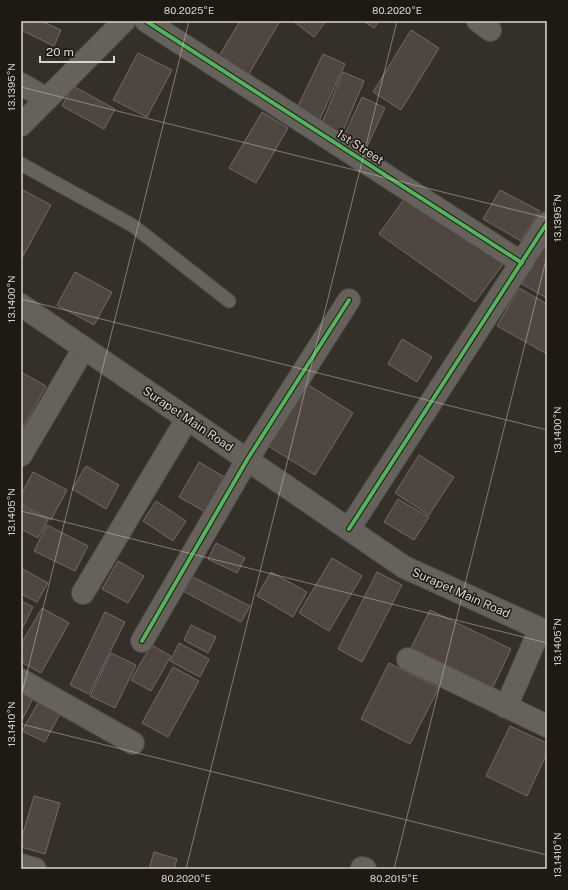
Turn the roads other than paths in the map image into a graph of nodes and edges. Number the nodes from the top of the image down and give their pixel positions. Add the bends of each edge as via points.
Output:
1 (124, 21) edge
2 (146, 21) edge
3 (21, 84) edge
4 (47, 99) junction
5 (21, 125) edge
6 (21, 164) edge
7 (546, 225) edge
8 (522, 263) junction
9 (349, 300) dead end
10 (229, 301) dead end
11 (21, 305) edge
12 (84, 348) junction
13 (187, 419) junction
14 (21, 455) edge
15 (247, 460) junction
16 (348, 529) junction
17 (83, 593) dead end
18 (544, 630) edge
19 (142, 641) dead end
20 (408, 659) dead end
21 (21, 680) edge
22 (506, 707) junction
23 (547, 726) edge
24 (133, 743) dead end
25 (21, 865) edge
26 (34, 869) edge

1 - 4 street
2 - 8 street, 1st Street
3 - 4 street
4 - 5 street
6 - 10 lane via 132,225
7 - 8 street
8 - 16 street
9 - 15 street
11 - 12 street, Surapet Main Road
12 - 13 street, Surapet Main Road
12 - 14 street
13 - 15 street, Surapet Main Road
13 - 17 street
15 - 16 street, Surapet Main Road
15 - 19 street
16 - 18 street, Surapet Main Road via 404,567
18 - 22 street
20 - 22 street
21 - 24 street
22 - 23 street
25 - 26 street

